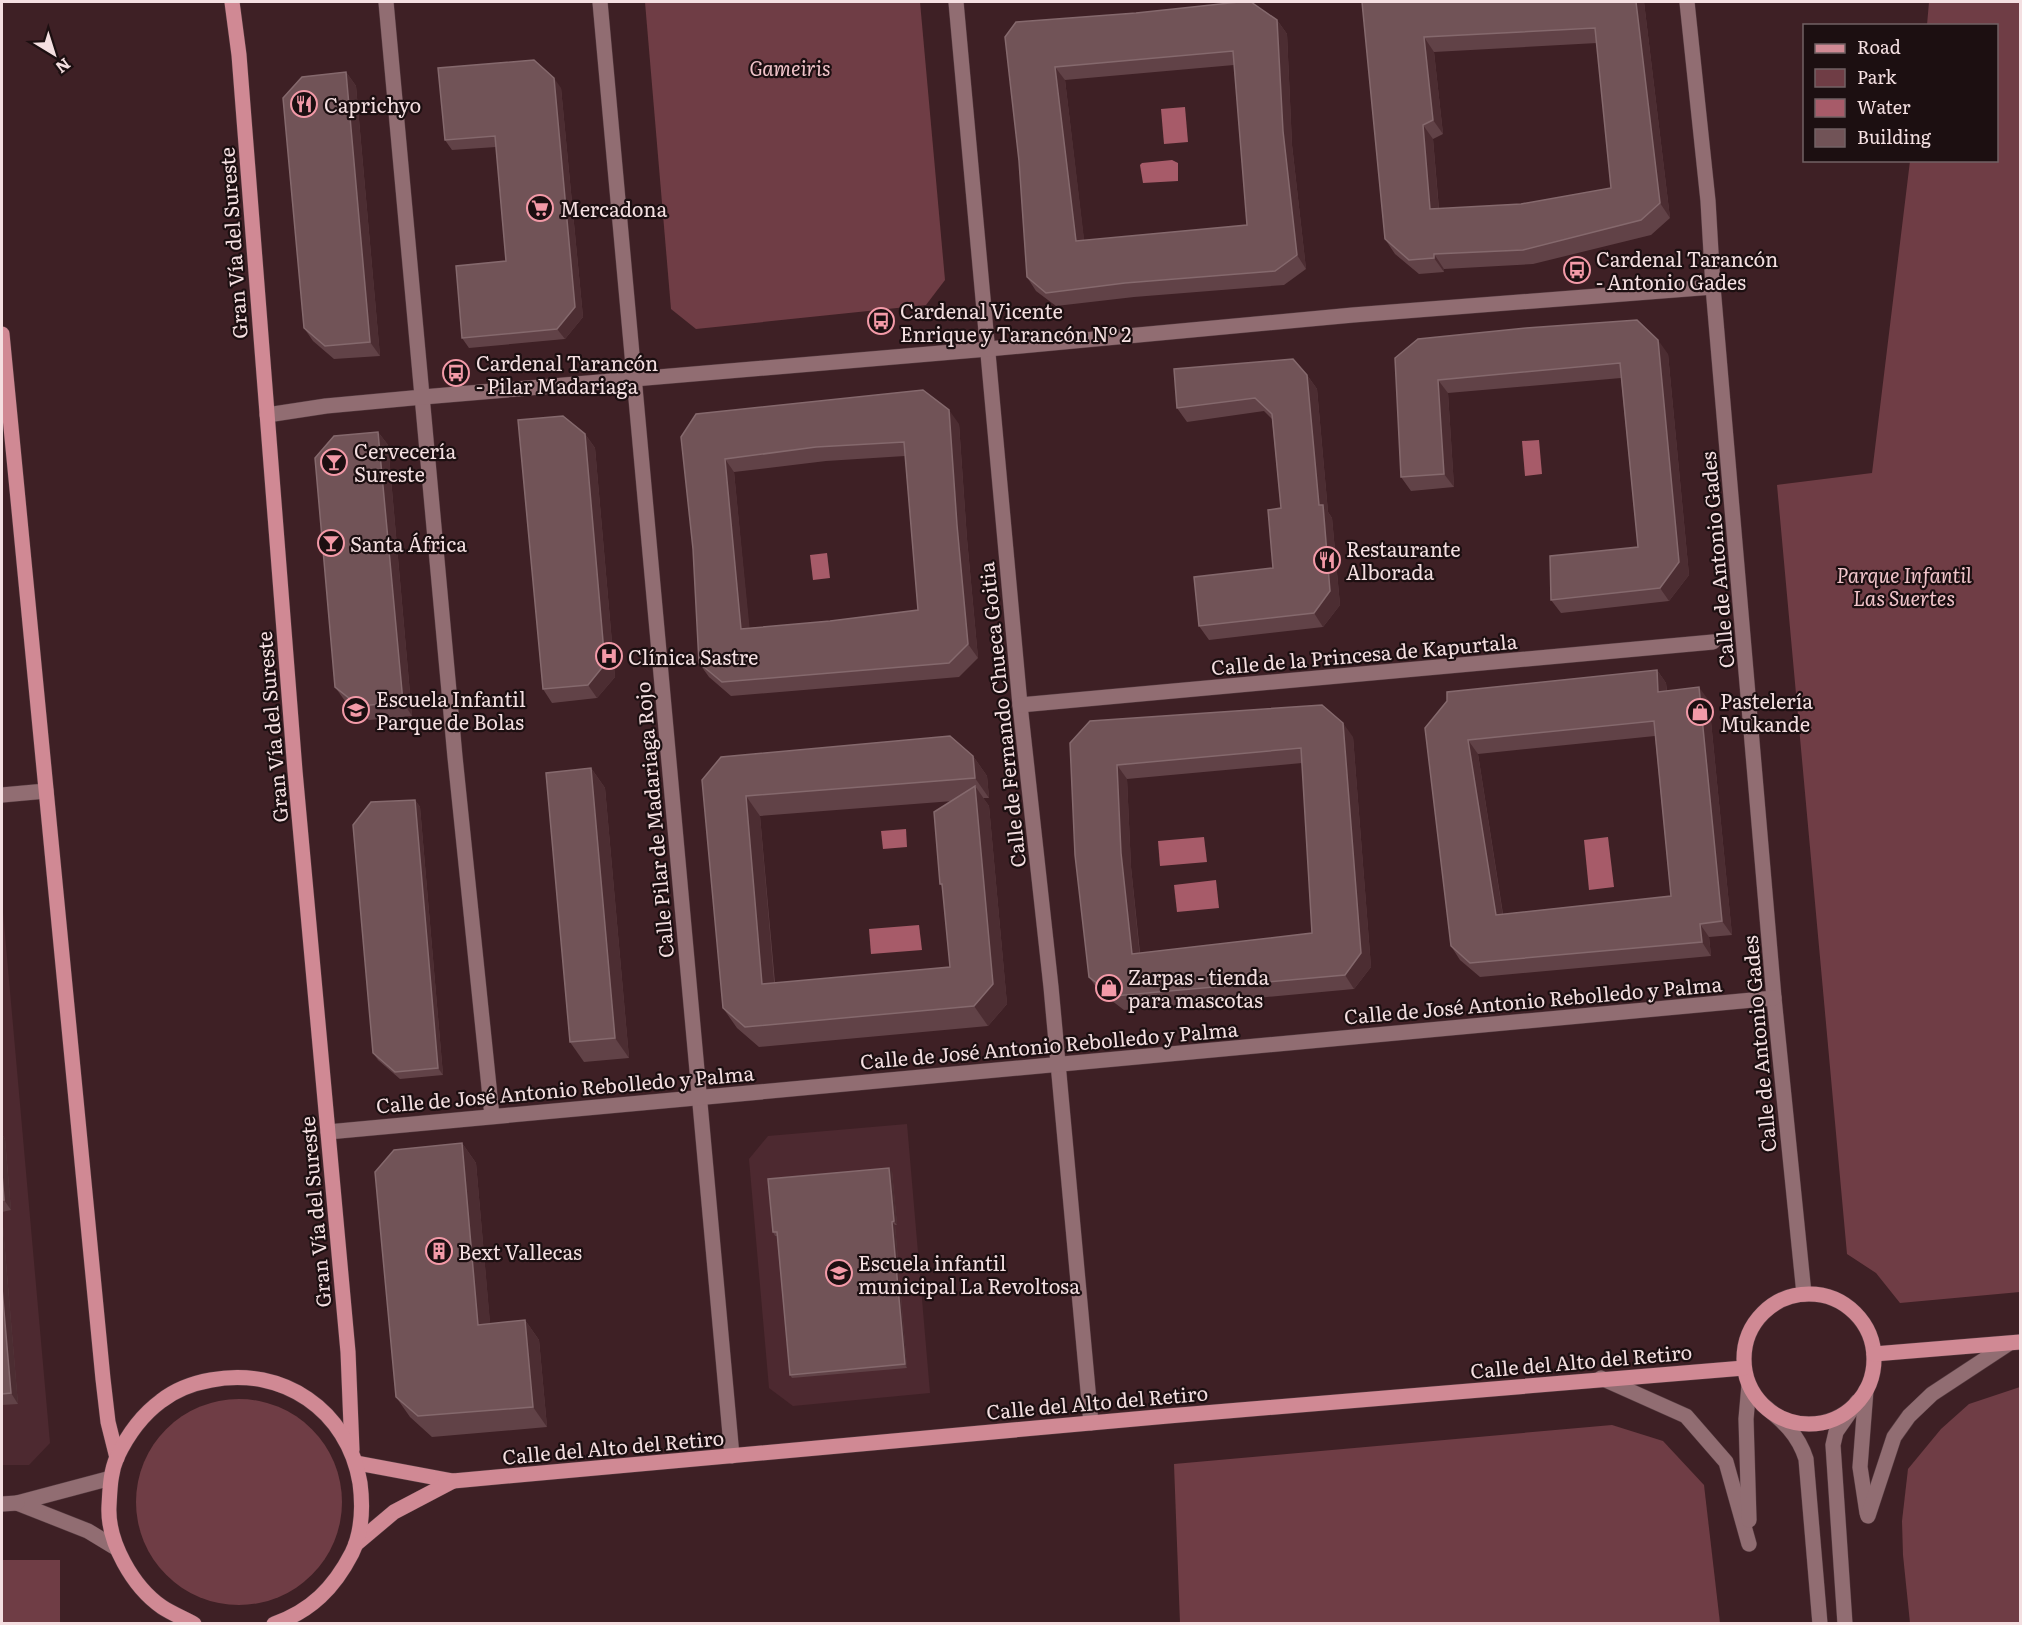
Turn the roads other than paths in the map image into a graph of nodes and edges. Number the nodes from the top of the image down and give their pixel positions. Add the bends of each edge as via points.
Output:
1 (232, 2) edge
2 (386, 2) edge
3 (600, 2) edge
4 (956, 2) edge
5 (1687, 2) edge
6 (1713, 287) junction
7 (2, 334) edge
8 (987, 349) junction
9 (634, 378) junction
10 (423, 397) junction
11 (267, 414) junction
12 (6, 436) edge
13 (1713, 642) dead end
14 (1020, 705) junction
15 (46, 791) junction
16 (2, 795) edge
17 (1774, 998) junction
18 (1058, 1065) junction
19 (700, 1097) junction
20 (492, 1116) junction
21 (328, 1132) junction
22 (1804, 1294) junction
23 (2014, 1343) edge
24 (1874, 1354) junction
25 (1744, 1368) junction
26 (1601, 1378) junction
27 (1749, 1385) junction
28 (1862, 1396) junction
29 (1763, 1406) junction
30 (1091, 1423) junction
31 (354, 1456) junction
32 (732, 1456) junction
33 (117, 1458) junction
34 (111, 1478) junction
35 (453, 1482) junction
36 (9, 1503) edge
37 (356, 1544) junction
38 (116, 1548) junction
39 (289, 1621) edge
40 (194, 1623) edge
41 (274, 1623) edge
42 (1820, 1623) edge
43 (1845, 1623) edge

1 - 11 main road, Gran Vía del Sureste
2 - 10 street
3 - 9 street, Calle Pilar de Madariaga Rojo
4 - 8 street, Calle de Fernando Chueca Goitia
5 - 6 street, Calle de Antonio Gades
6 - 8 street
6 - 17 street, Calle de Antonio Gades
7 - 12 main road
8 - 9 street
8 - 14 street, Calle de Fernando Chueca Goitia
9 - 10 street
9 - 19 street, Calle Pilar de Madariaga Rojo
10 - 11 street
10 - 20 street
11 - 21 main road, Gran Vía del Sureste
12 - 15 main road
13 - 14 street, Calle de la Princesa de Kapurtala
14 - 18 street, Calle de Fernando Chueca Goitia
15 - 16 street
15 - 33 main road via 103,1379
17 - 18 street, Calle de José Antonio Rebolledo y Palma
17 - 22 street, Calle de Antonio Gades
18 - 19 street, Calle de José Antonio Rebolledo y Palma
18 - 30 street, Calle de Fernando Chueca Goitia
19 - 20 street, Calle de José Antonio Rebolledo y Palma
19 - 32 street, Calle Pilar de Madariaga Rojo
20 - 21 street, Calle de José Antonio Rebolledo y Palma
21 - 31 main road, Gran Vía del Sureste
22 - 24 main road via 1824,1295 1859,1316 1870,1334
22 - 25 main road via 1783,1299 1765,1310 1752,1327 1745,1347
23 - 24 main road
23 - 28 street via 1932,1394 1909,1416 1894,1437 1868,1516 1860,1467
24 - 28 main road via 1873,1373
25 - 26 main road, Calle del Alto del Retiro
25 - 27 main road
26 - 27 street via 1686,1416 1726,1462 1749,1544
26 - 30 main road, Calle del Alto del Retiro
27 - 29 main road
28 - 29 main road via 1841,1415 1821,1423 1780,1418
28 - 43 street via 1836,1432 1833,1445
29 - 42 street via 1793,1431 1803,1449
30 - 32 main road, Calle del Alto del Retiro
31 - 33 main road via 331,1419 303,1395 269,1380 232,1376 195,1383 162,1400 135,1426
31 - 35 main road, Calle del Alto del Retiro
31 - 37 main road, Gran Vía del Sureste via 363,1503
32 - 35 main road, Calle del Alto del Retiro
33 - 34 main road
34 - 36 street
34 - 38 main road via 109,1513
35 - 37 main road, Calle del Alto del Retiro via 394,1512
36 - 38 street via 88,1530
37 - 39 main road via 341,1575 318,1600
38 - 40 main road via 134,1581 161,1606
39 - 41 main road

